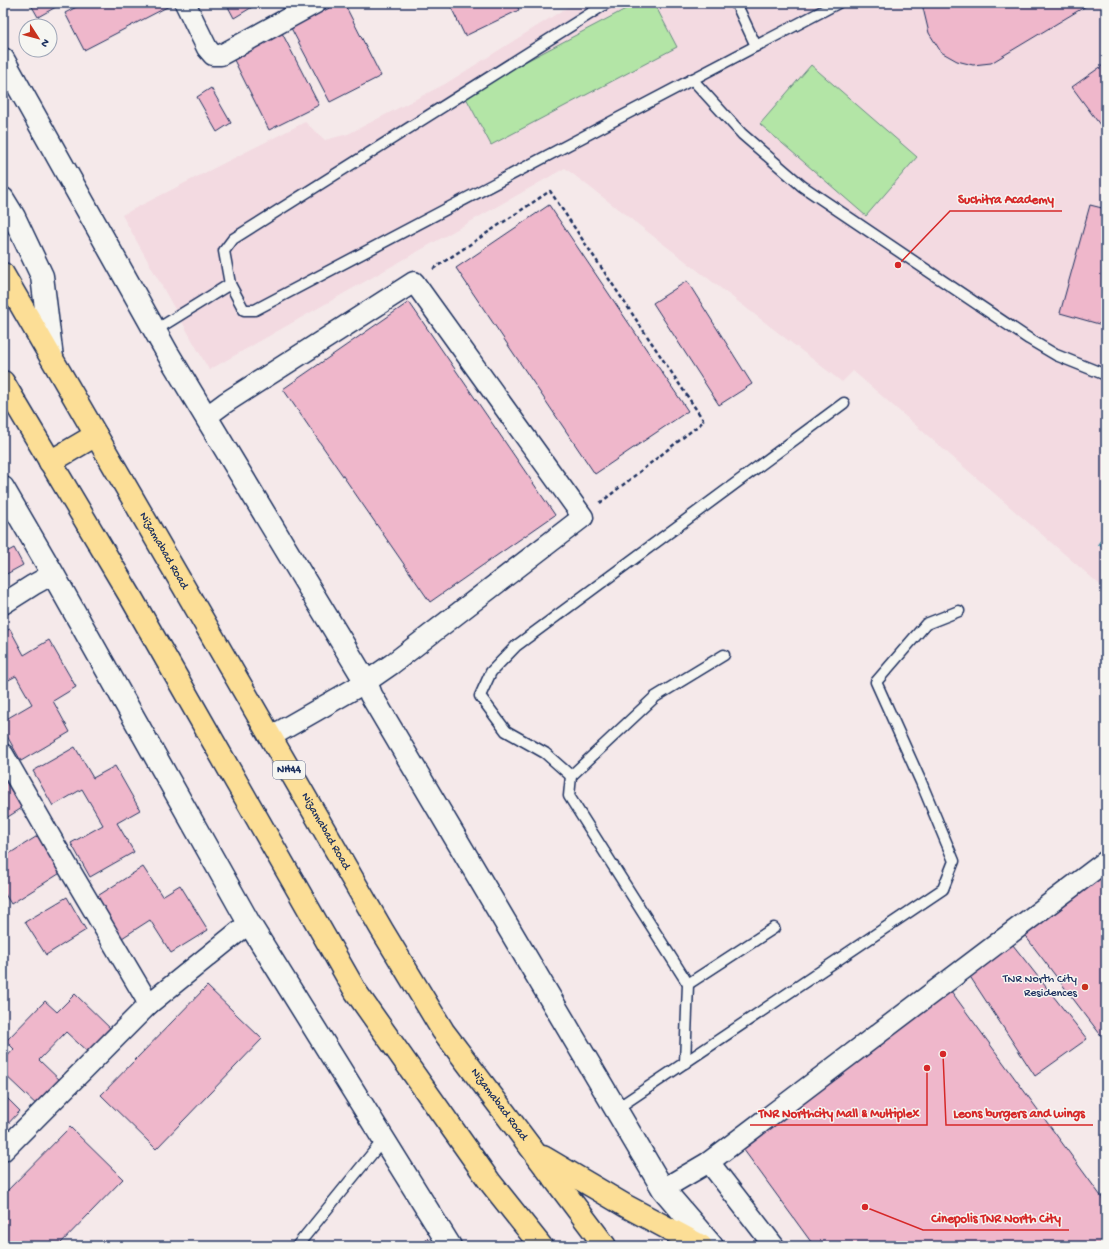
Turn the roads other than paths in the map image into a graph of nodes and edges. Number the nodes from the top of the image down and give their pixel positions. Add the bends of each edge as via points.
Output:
1 (185, 3) edge
2 (316, 3) edge
3 (606, 3) edge
4 (736, 3) edge
5 (838, 3) edge
6 (756, 46) junction
7 (3, 58) edge
8 (692, 79) junction
9 (3, 199) edge
10 (3, 274) edge
11 (230, 284) junction
12 (154, 331) junction
13 (52, 358) junction
14 (1106, 375) edge
15 (3, 382) edge
16 (844, 403) dead end
17 (206, 417) junction
18 (96, 435) junction
19 (50, 462) junction
20 (3, 488) edge
21 (53, 574) junction
22 (3, 604) edge
23 (959, 611) dead end
24 (724, 655) dead end
25 (366, 682) junction
26 (270, 737) junction
27 (3, 754) edge
28 (571, 776) junction
29 (1106, 861) edge
30 (249, 923) junction
31 (774, 928) dead end
32 (688, 984) junction
33 (149, 1004) junction
34 (685, 1062) junction
35 (616, 1109) junction
36 (384, 1139) junction
37 (3, 1151) edge
38 (533, 1152) junction
39 (709, 1162) junction
40 (663, 1189) junction
41 (297, 1246) edge
42 (450, 1246) edge
43 (541, 1246) edge
44 (604, 1246) edge
45 (701, 1246) edge
46 (712, 1246) edge
47 (774, 1246) edge

1 - 2 street via 206,48 213,55 221,55
3 - 11 lane via 233,239 224,251
4 - 6 lane
5 - 6 lane
6 - 8 lane
7 - 12 main road
8 - 11 lane via 255,310 244,310
8 - 14 lane via 742,134 802,186 1029,339 1056,355
9 - 13 main road via 42,276
10 - 13 highway, Nizamabad Road / NH44
11 - 12 lane
12 - 17 main road
13 - 18 highway, Nizamabad Road / NH44
15 - 19 highway
16 - 28 lane via 516,646 491,672 480,696 506,731 545,753
17 - 25 main road
17 - 25 street via 414,282 582,517
18 - 19 highway
18 - 26 highway, Nizamabad Road / NH44
19 - 43 highway via 356,992 490,1182
20 - 21 main road
21 - 22 street
21 - 30 main road
23 - 34 lane via 926,624 876,682 954,861 943,888
24 - 28 lane via 655,697
25 - 26 street
25 - 35 main road via 371,695
26 - 38 highway, Nizamabad Road / NH44 via 443,1031
27 - 33 street
28 - 32 lane via 569,796
29 - 39 street
30 - 33 street
30 - 36 main road
31 - 32 lane
32 - 34 lane
33 - 37 street
34 - 35 lane
35 - 40 main road
36 - 41 lane
36 - 42 main road
38 - 44 highway, Nizamabad Road / NH44
38 - 45 highway
39 - 40 street
39 - 47 street
40 - 46 main road

